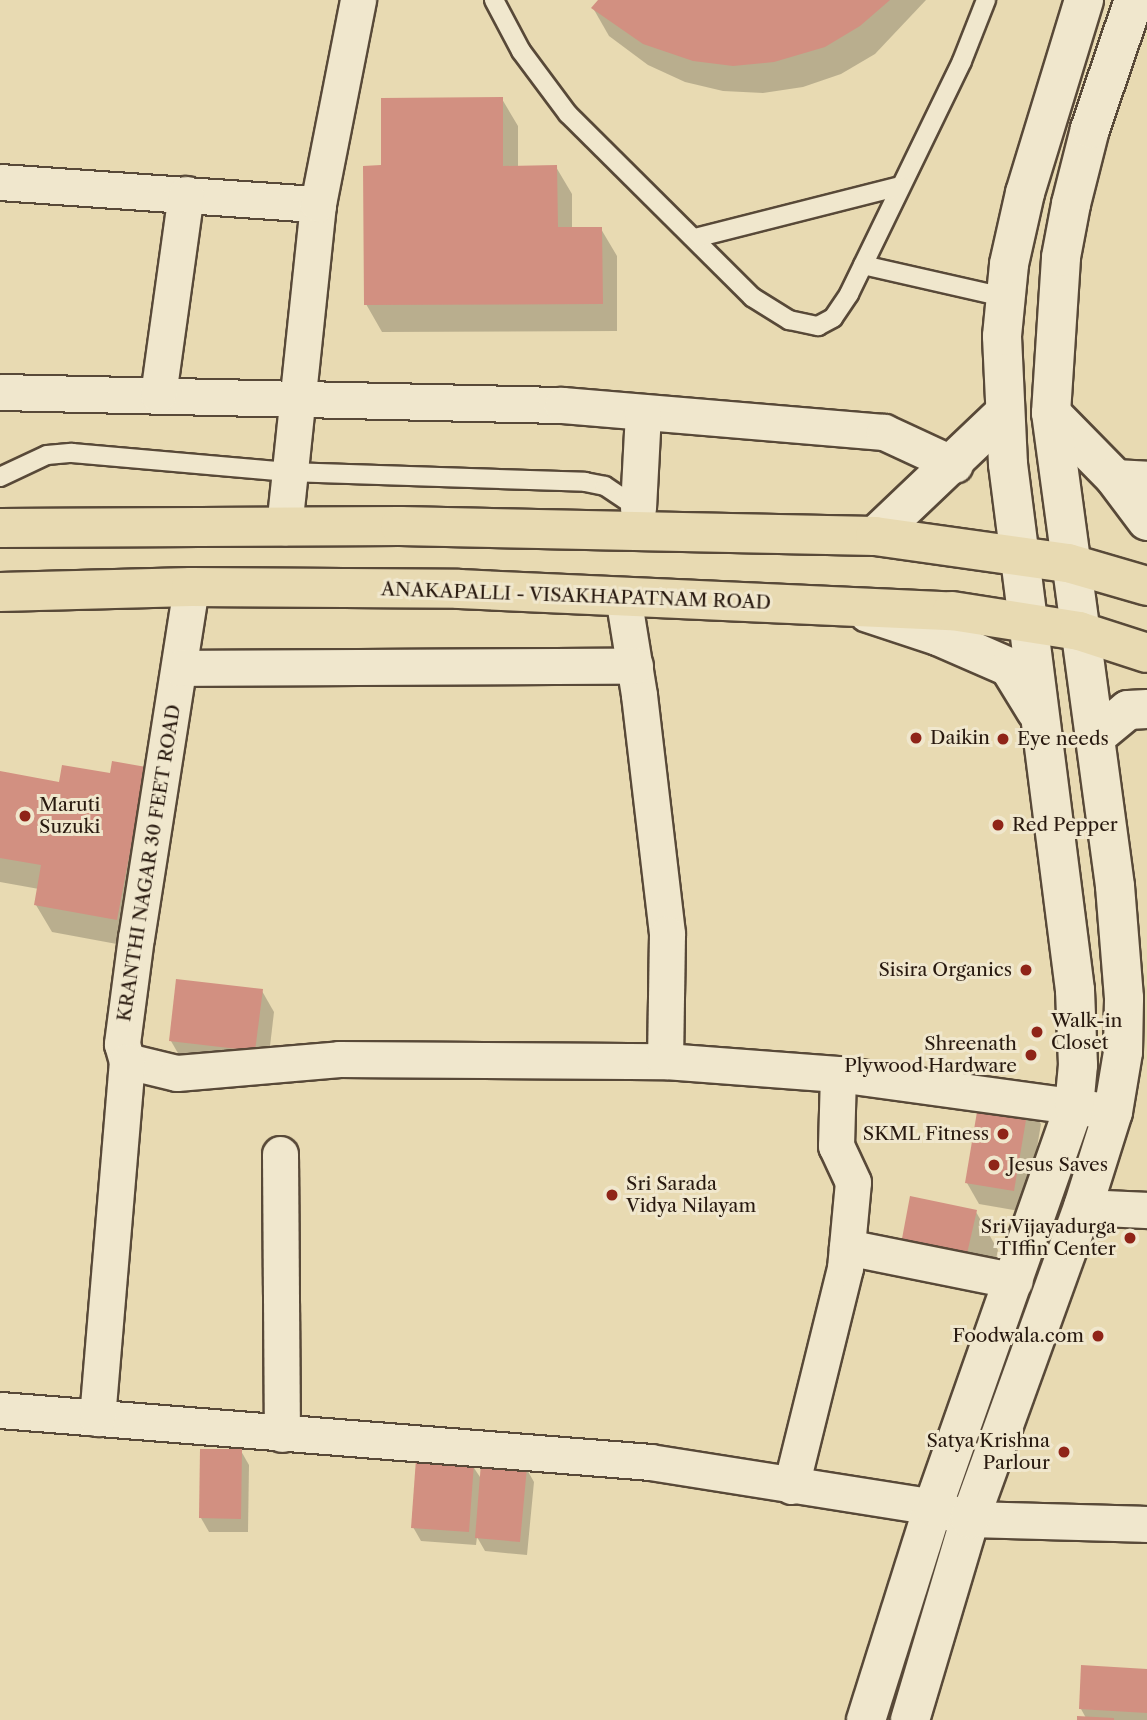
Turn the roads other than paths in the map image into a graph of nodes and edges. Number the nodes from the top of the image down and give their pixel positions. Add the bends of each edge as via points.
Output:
1 (358, 0) edge
2 (494, 0) edge
3 (986, 0) edge
4 (1084, 0) edge
5 (1134, 0) edge
6 (0, 182) edge
7 (901, 186) junction
8 (186, 194) junction
9 (318, 204) junction
10 (695, 238) junction
11 (863, 265) junction
12 (1004, 298) junction
13 (0, 392) edge
14 (158, 395) junction
15 (294, 401) junction
16 (643, 412) junction
17 (1003, 414) junction
18 (1051, 414) junction
19 (955, 465) junction
20 (288, 472) junction
21 (0, 477) edge
22 (1130, 478) edge
23 (638, 508) junction
24 (1147, 521) edge
25 (284, 527) junction
26 (0, 528) edge
27 (669, 531) junction
28 (875, 536) junction
29 (1019, 555) junction
30 (1068, 563) junction
31 (1147, 586) edge
32 (191, 587) junction
33 (0, 592) edge
34 (623, 596) junction
35 (848, 606) junction
36 (1029, 622) junction
37 (1079, 631) junction
38 (1147, 653) edge
39 (635, 666) junction
40 (179, 668) junction
41 (1147, 709) edge
42 (1042, 722) junction
43 (1094, 738) junction
44 (127, 1060) junction
45 (665, 1061) junction
46 (838, 1074) junction
47 (1074, 1107) junction
48 (1113, 1112) junction
49 (280, 1154) dead end
50 (1083, 1207) junction
51 (1147, 1210) edge
52 (847, 1247) junction
53 (1015, 1281) junction
54 (0, 1410) edge
55 (97, 1419) junction
56 (282, 1434) junction
57 (791, 1486) junction
58 (933, 1507) junction
59 (970, 1520) junction
60 (1147, 1524) edge
61 (866, 1720) edge
62 (910, 1720) edge

1 - 9 street
2 - 10 lane via 521,51 568,114
3 - 7 lane via 962,61
4 - 12 main road via 1043,125
5 - 18 main road via 1090,129 1071,204 1061,257
6 - 8 street
7 - 10 lane
7 - 11 lane
8 - 9 street
8 - 14 street
9 - 15 street
10 - 11 lane via 752,297 789,320 817,326 833,318
11 - 12 lane
12 - 17 main road
13 - 14 street
14 - 15 street
15 - 16 street via 562,405
15 - 20 street
16 - 19 street via 884,432
16 - 23 street
17 - 19 main road
17 - 29 main road
18 - 22 main road
18 - 30 main road
19 - 28 main road
20 - 21 lane via 72,453 47,455
20 - 23 lane via 585,482 605,486
20 - 25 street
22 - 24 main road
23 - 27 lane
25 - 26 main road
25 - 27 main road
27 - 28 main road
28 - 29 main road
29 - 30 main road
29 - 36 main road
30 - 31 main road
30 - 37 main road
32 - 33 main road, ANAKAPALLI - VISAKHAPATNAM ROAD
32 - 34 main road, ANAKAPALLI - VISAKHAPATNAM ROAD
32 - 40 street, KRANTHI NAGAR 30 FEET ROAD
34 - 35 main road, ANAKAPALLI - VISAKHAPATNAM ROAD
34 - 39 street
35 - 36 main road, ANAKAPALLI - VISAKHAPATNAM ROAD via 952,611
35 - 42 main road via 938,636 1009,667
36 - 37 main road, ANAKAPALLI - VISAKHAPATNAM ROAD
36 - 42 main road
37 - 38 main road, ANAKAPALLI - VISAKHAPATNAM ROAD
37 - 43 main road
39 - 40 street
39 - 45 street via 667,934
40 - 44 street, KRANTHI NAGAR 30 FEET ROAD via 129,990 122,1044
41 - 43 main road via 1128,710
42 - 47 main road via 1075,990 1078,1065
43 - 48 main road via 1115,886 1124,998 1123,1052
44 - 45 street via 177,1073 339,1059
44 - 55 street, KRANTHI NAGAR 30 FEET ROAD
45 - 46 street
46 - 47 street
46 - 52 street via 836,1146 853,1182
47 - 48 street
47 - 53 main road
48 - 50 main road
49 - 56 street
50 - 51 street
50 - 59 main road
52 - 53 street
52 - 57 street
53 - 58 main road
54 - 55 street
55 - 56 street
56 - 57 street via 650,1462
57 - 58 street
58 - 59 street
58 - 61 main road
59 - 60 street
59 - 62 main road

